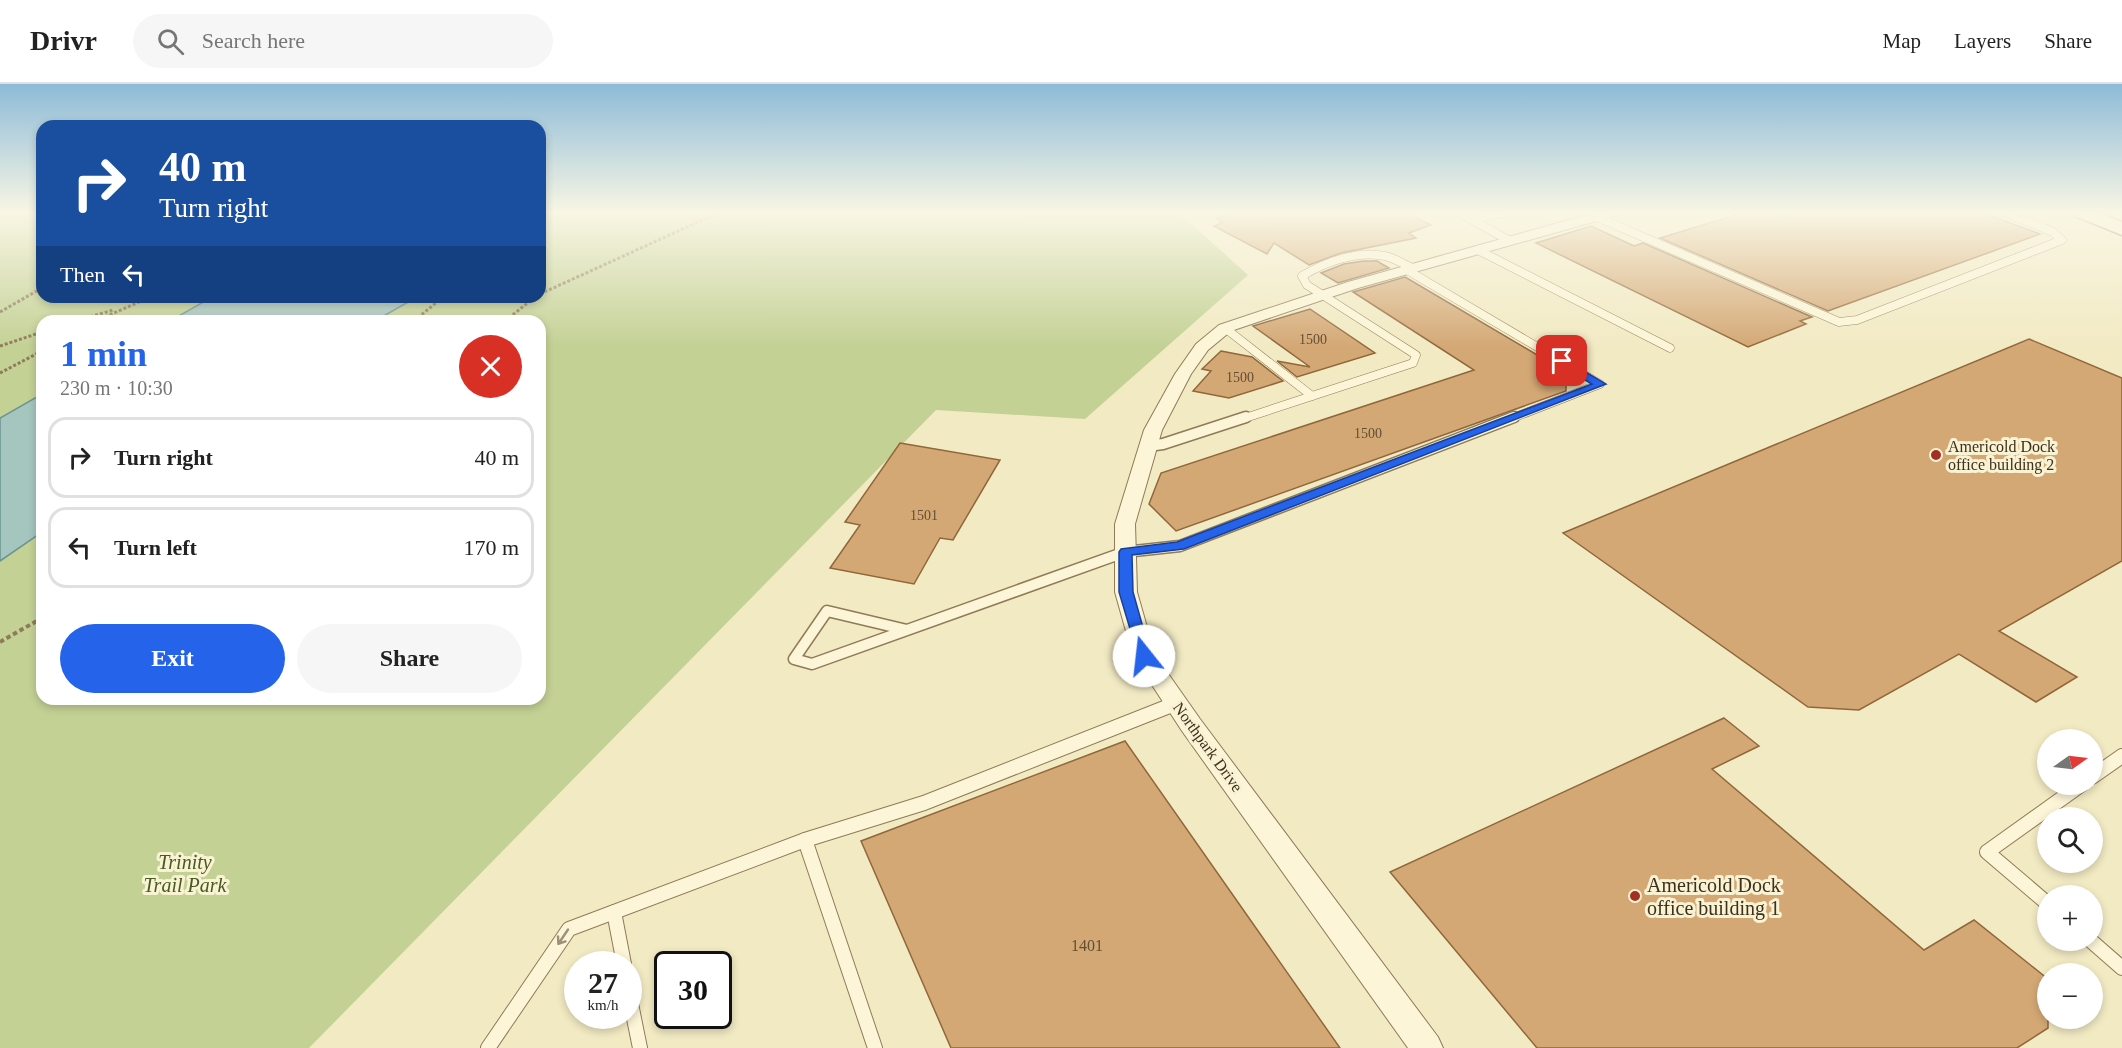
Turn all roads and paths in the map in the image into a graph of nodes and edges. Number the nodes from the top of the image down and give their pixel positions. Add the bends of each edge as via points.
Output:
1 (619, 257) edge
2 (1373, 257) edge
3 (1387, 257) edge
4 (1453, 257) edge
5 (1492, 257) edge
6 (1689, 257) edge
7 (2018, 257) edge
8 (1409, 269) junction
9 (36, 291) edge
10 (546, 291) edge
11 (1323, 295) junction
12 (133, 303) edge
13 (436, 303) edge
14 (528, 303) edge
15 (119, 309) junction
16 (0, 312) edge
17 (98, 315) edge
18 (108, 315) edge
19 (421, 315) edge
20 (512, 315) edge
21 (1225, 328) junction
22 (36, 334) edge
23 (0, 346) edge
24 (1670, 348) dead end
25 (36, 354) edge
26 (0, 374) edge
27 (1312, 396) junction
28 (1148, 446) junction
29 (1125, 552) junction
30 (36, 621) edge
31 (907, 630) junction
32 (0, 642) edge
33 (1177, 703) junction
34 (2122, 756) edge
35 (2103, 769) edge
36 (2067, 795) edge
37 (805, 840) junction
38 (2037, 895) edge
39 (614, 912) junction
40 (622, 951) edge
41 (2103, 951) edge
42 (2122, 968) edge
43 (636, 1029) edge
44 (488, 1048) edge
45 (640, 1048) edge
46 (875, 1048) edge
47 (1427, 1048) edge

1 - 10 path
2 - 11 lane via 1342,260 1302,276 1307,285
3 - 8 lane
4 - 8 street, Northpark Drive
5 - 24 lane
6 - 7 lane via 1839,322 1857,320
8 - 11 street, Northpark Drive
8 - 29 lane via 1600,384 1180,546
9 - 16 path
11 - 21 street, Northpark Drive
11 - 27 lane via 1416,355 1413,363
12 - 15 path
13 - 19 path
14 - 20 path
15 - 17 path
15 - 18 path
21 - 27 lane
21 - 28 street, Northpark Drive via 1202,346 1183,374
22 - 23 path
25 - 26 path
27 - 28 lane
28 - 29 street, Northpark Drive via 1125,524
29 - 31 lane
29 - 33 street, Northpark Drive via 1126,592 1144,656
30 - 32 path
31 - 31 lane via 812,664 794,659 827,611
33 - 37 lane via 924,803
33 - 47 street, Northpark Drive
34 - 35 lane
36 - 38 lane via 1987,852
37 - 39 lane
37 - 46 lane
39 - 40 lane
39 -> 44 lane via 569,929
41 - 42 lane
43 - 45 lane

